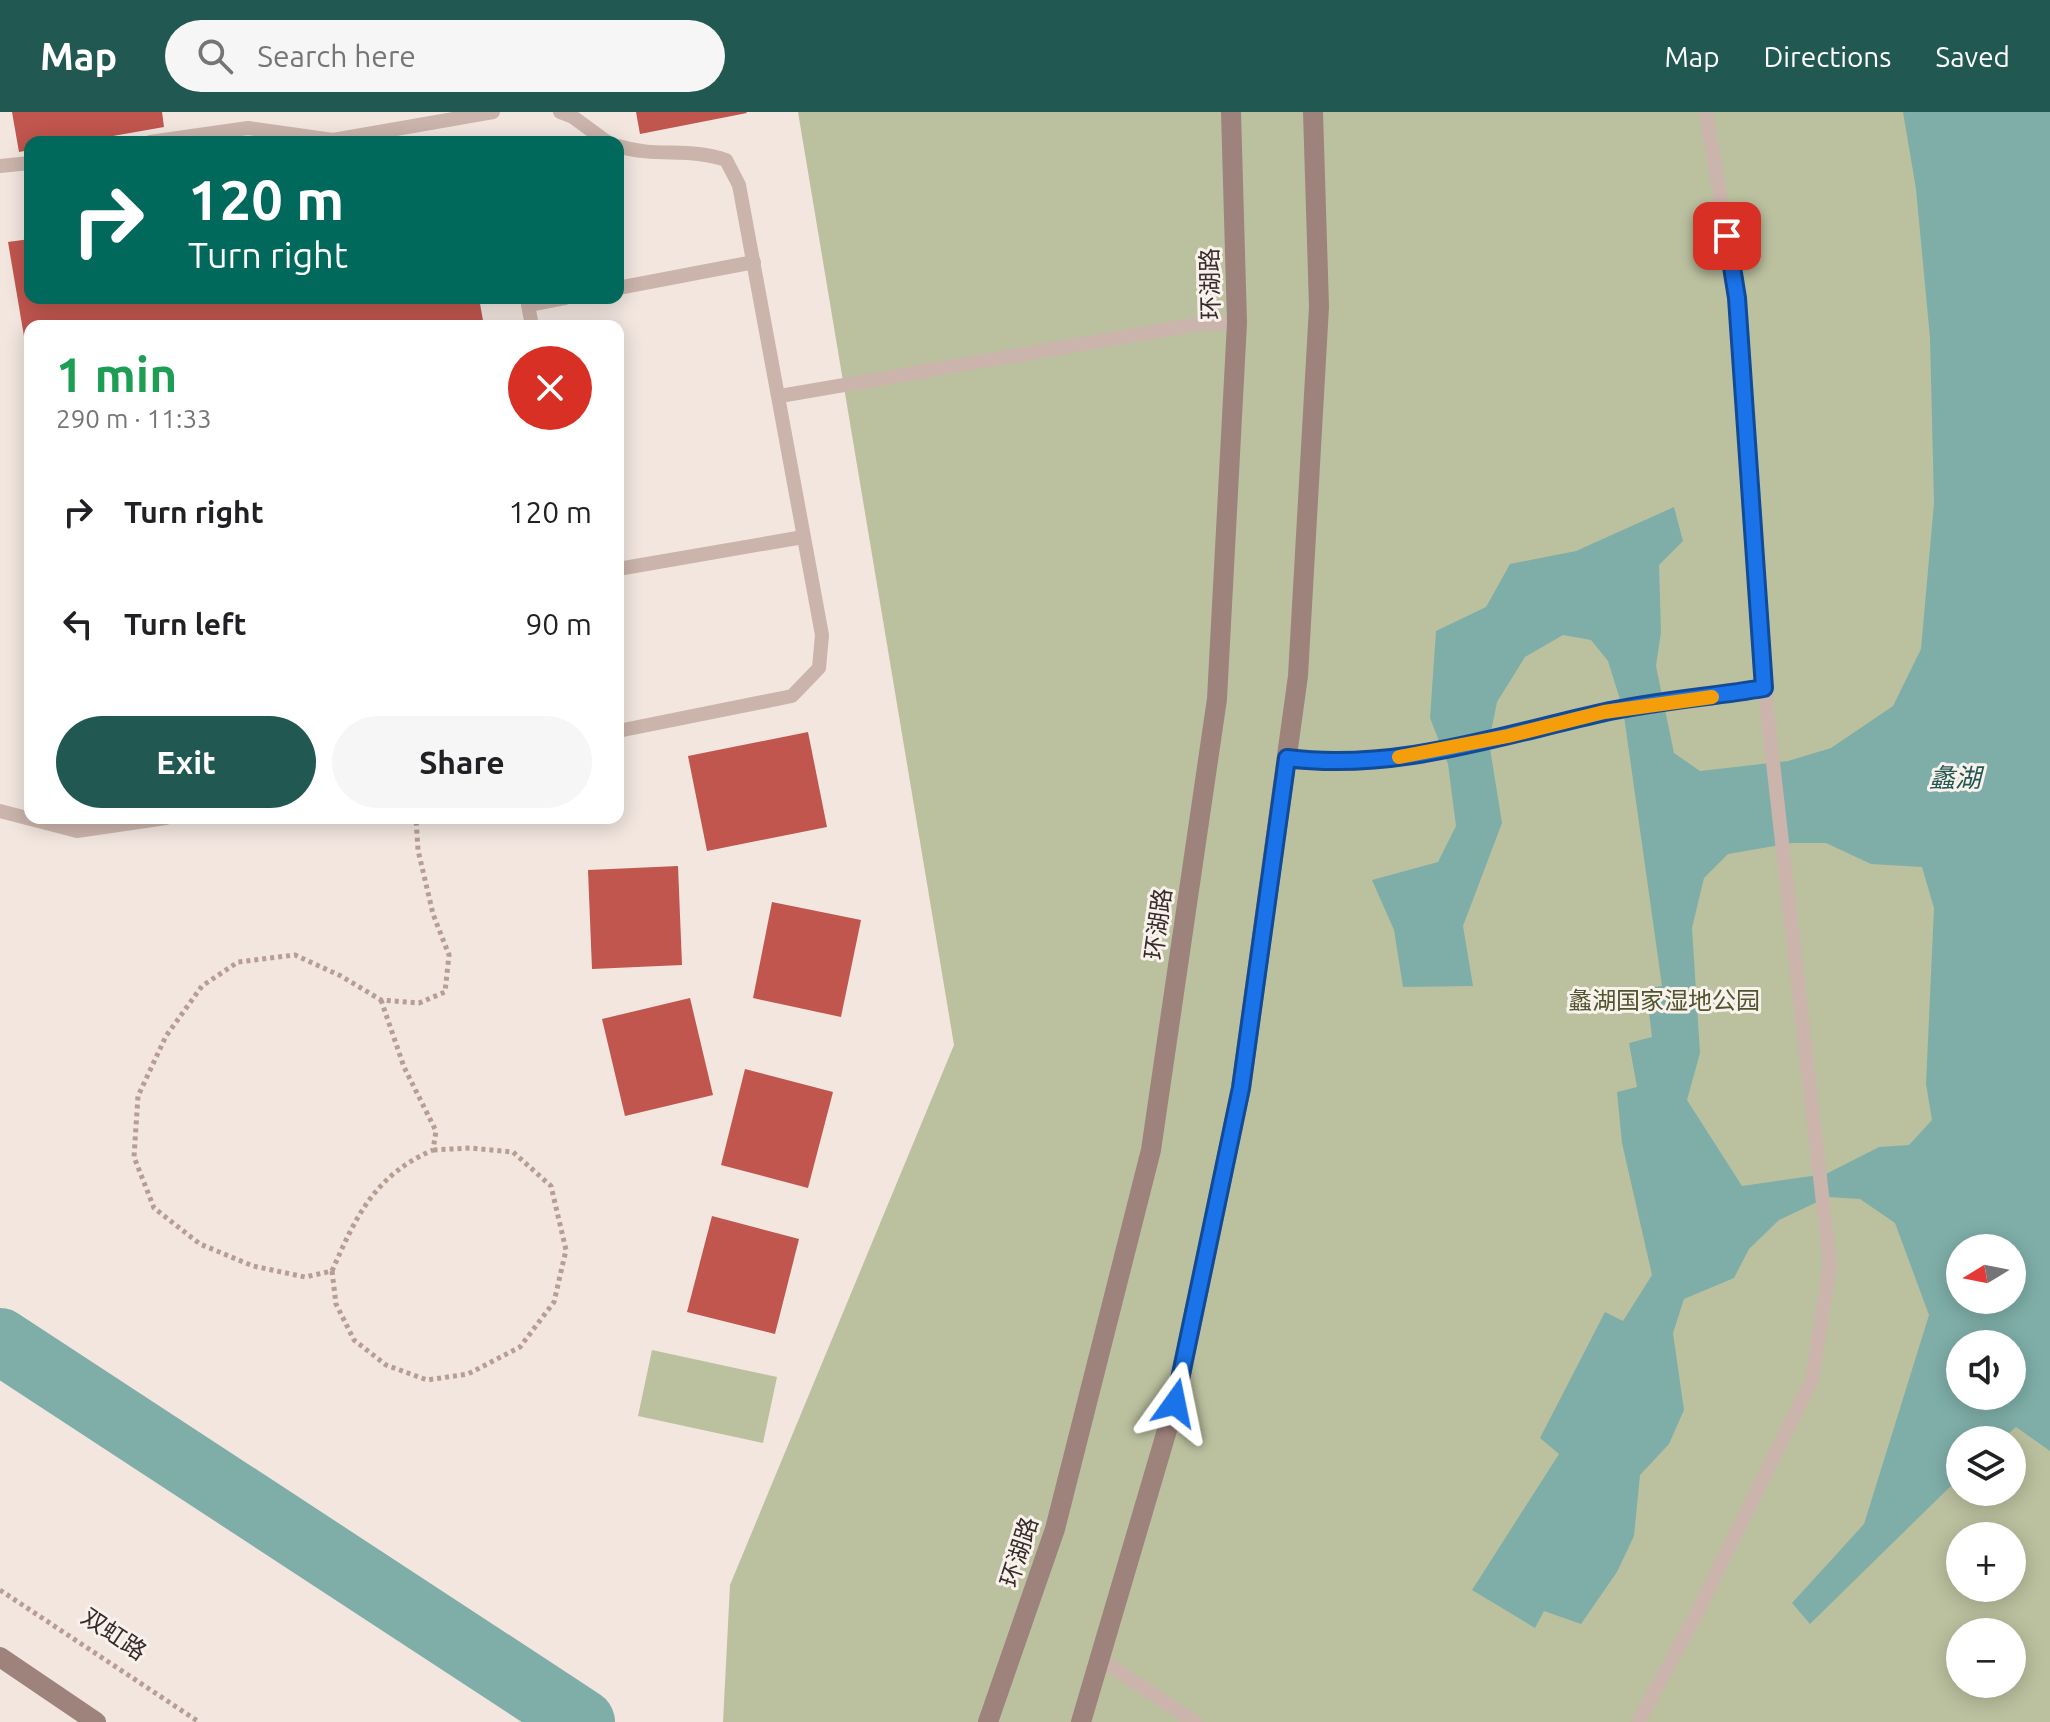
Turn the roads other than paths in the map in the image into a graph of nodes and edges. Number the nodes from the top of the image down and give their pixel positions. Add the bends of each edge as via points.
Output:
1 (493, 112) edge
2 (560, 112) edge
3 (1231, 112) edge
4 (1313, 112) edge
5 (1706, 112) edge
6 (192, 136) edge
7 (305, 136) edge
8 (356, 136) edge
9 (599, 136) edge
10 (624, 148) edge
11 (24, 164) edge
12 (0, 166) edge
13 (754, 262) junction
14 (624, 287) edge
15 (533, 304) edge
16 (531, 320) edge
17 (1237, 323) junction
18 (780, 396) junction
19 (803, 537) junction
20 (624, 568) edge
21 (1764, 688) junction
22 (624, 730) edge
23 (1287, 758) junction
24 (0, 811) edge
25 (24, 817) edge
26 (50, 824) edge
27 (125, 824) edge
28 (0, 1657) edge
29 (1100, 1659) junction
30 (96, 1722) edge
31 (988, 1722) edge
32 (1081, 1722) edge
33 (1195, 1722) edge
34 (1638, 1722) edge

1 - 8 lane
2 - 9 lane
3 - 17 main road, 环湖路
4 - 23 main road via 1319,307 1298,676
5 - 21 lane via 1737,298
6 - 7 lane via 248,128
10 - 13 lane via 643,154 703,151 726,160 739,185
11 - 12 lane
13 - 14 lane
13 - 18 lane
15 - 16 lane via 528,305
17 - 18 lane via 1199,324
17 - 31 main road, 环湖路 via 1217,699 1151,1150 1055,1529
18 - 19 lane
19 - 20 lane
19 - 22 lane via 822,635 819,668 792,696
21 - 23 lane via 1604,712 1427,754 1317,762
21 - 34 lane via 1830,1265 1812,1379
23 - 29 main road via 1235,1118 1175,1403
24 - 25 lane
26 - 27 lane via 77,831
28 - 30 main road
29 - 32 main road
29 - 33 lane

